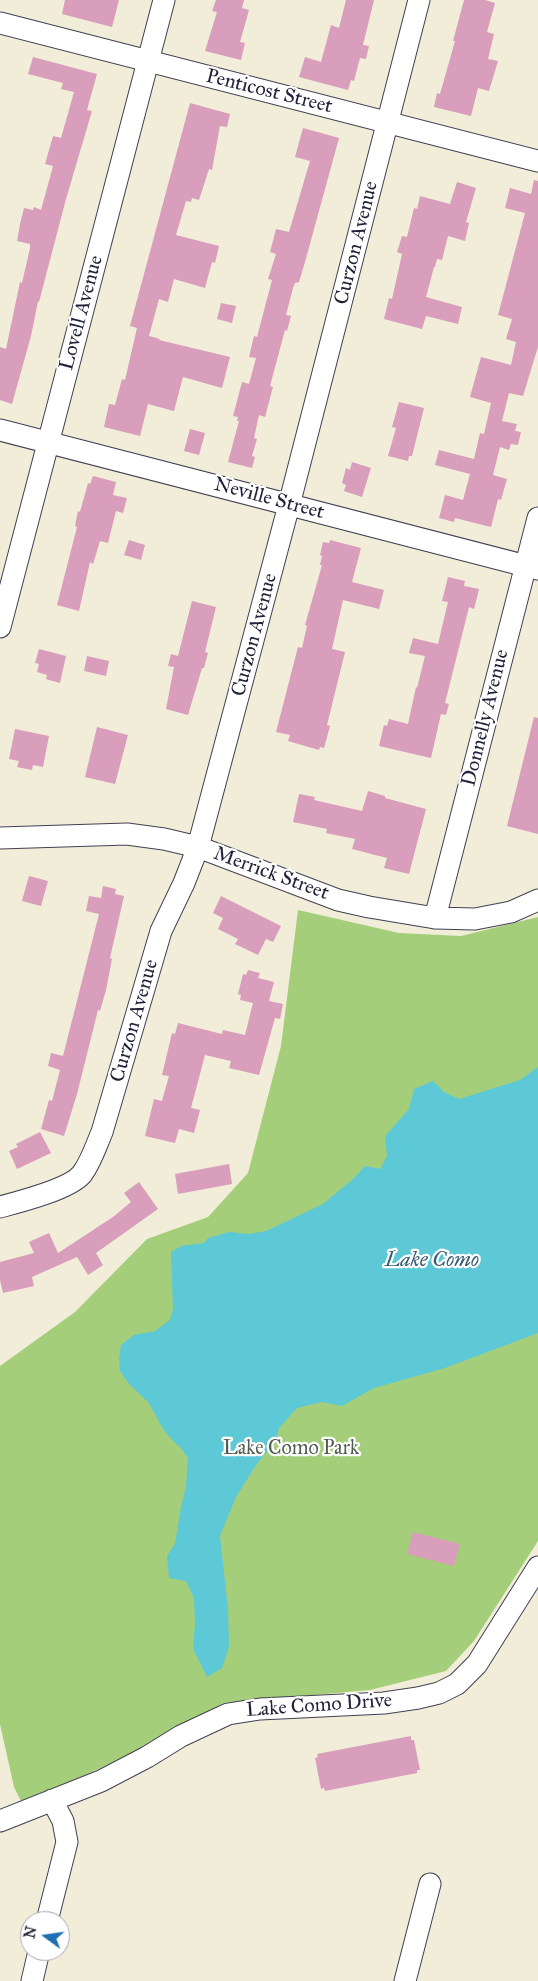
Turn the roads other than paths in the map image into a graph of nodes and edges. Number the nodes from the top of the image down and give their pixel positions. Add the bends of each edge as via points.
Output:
1 (164, 0) edge
2 (420, 0) edge
3 (0, 23) edge
4 (148, 62) junction
5 (388, 123) junction
6 (538, 161) edge
7 (0, 430) edge
8 (48, 442) junction
9 (290, 505) junction
10 (538, 518) edge
11 (532, 568) edge
12 (0, 627) edge
13 (0, 838) edge
14 (198, 847) junction
15 (538, 900) edge
16 (435, 918) junction
17 (0, 1207) edge
18 (538, 1567) edge
19 (52, 1800) junction
20 (0, 1821) edge
21 (430, 1884) dead end
22 (50, 1911) edge
23 (37, 1961) edge
24 (32, 1981) edge
25 (405, 1981) edge

1 - 4 street, Lovell Avenue
2 - 5 street, Curzon Avenue
3 - 4 street, Penticost Street
4 - 5 street, Penticost Street
4 - 8 street, Lovell Avenue
5 - 6 street, Penticost Street
5 - 9 street, Curzon Avenue
7 - 8 street, Neville Street
8 - 9 street, Neville Street
8 - 12 street, Lovell Avenue
9 - 11 street, Neville Street
9 - 14 street, Curzon Avenue
10 - 11 street, Donnelly Avenue
11 - 16 street, Donnelly Avenue
13 - 14 street, Merrick Street via 127,834
14 - 16 street, Merrick Street via 338,900
14 - 17 street, Curzon Avenue via 161,931 102,1132 89,1164 80,1176 48,1193
15 - 16 street, Merrick Street via 511,912 476,919
18 - 19 street, Lake Como Drive via 477,1664 457,1684 439,1693 384,1702 260,1709 228,1714 100,1781
19 - 20 street, Lake Como Drive
19 - 22 street via 63,1821 67,1842
21 - 25 street
23 - 24 street

